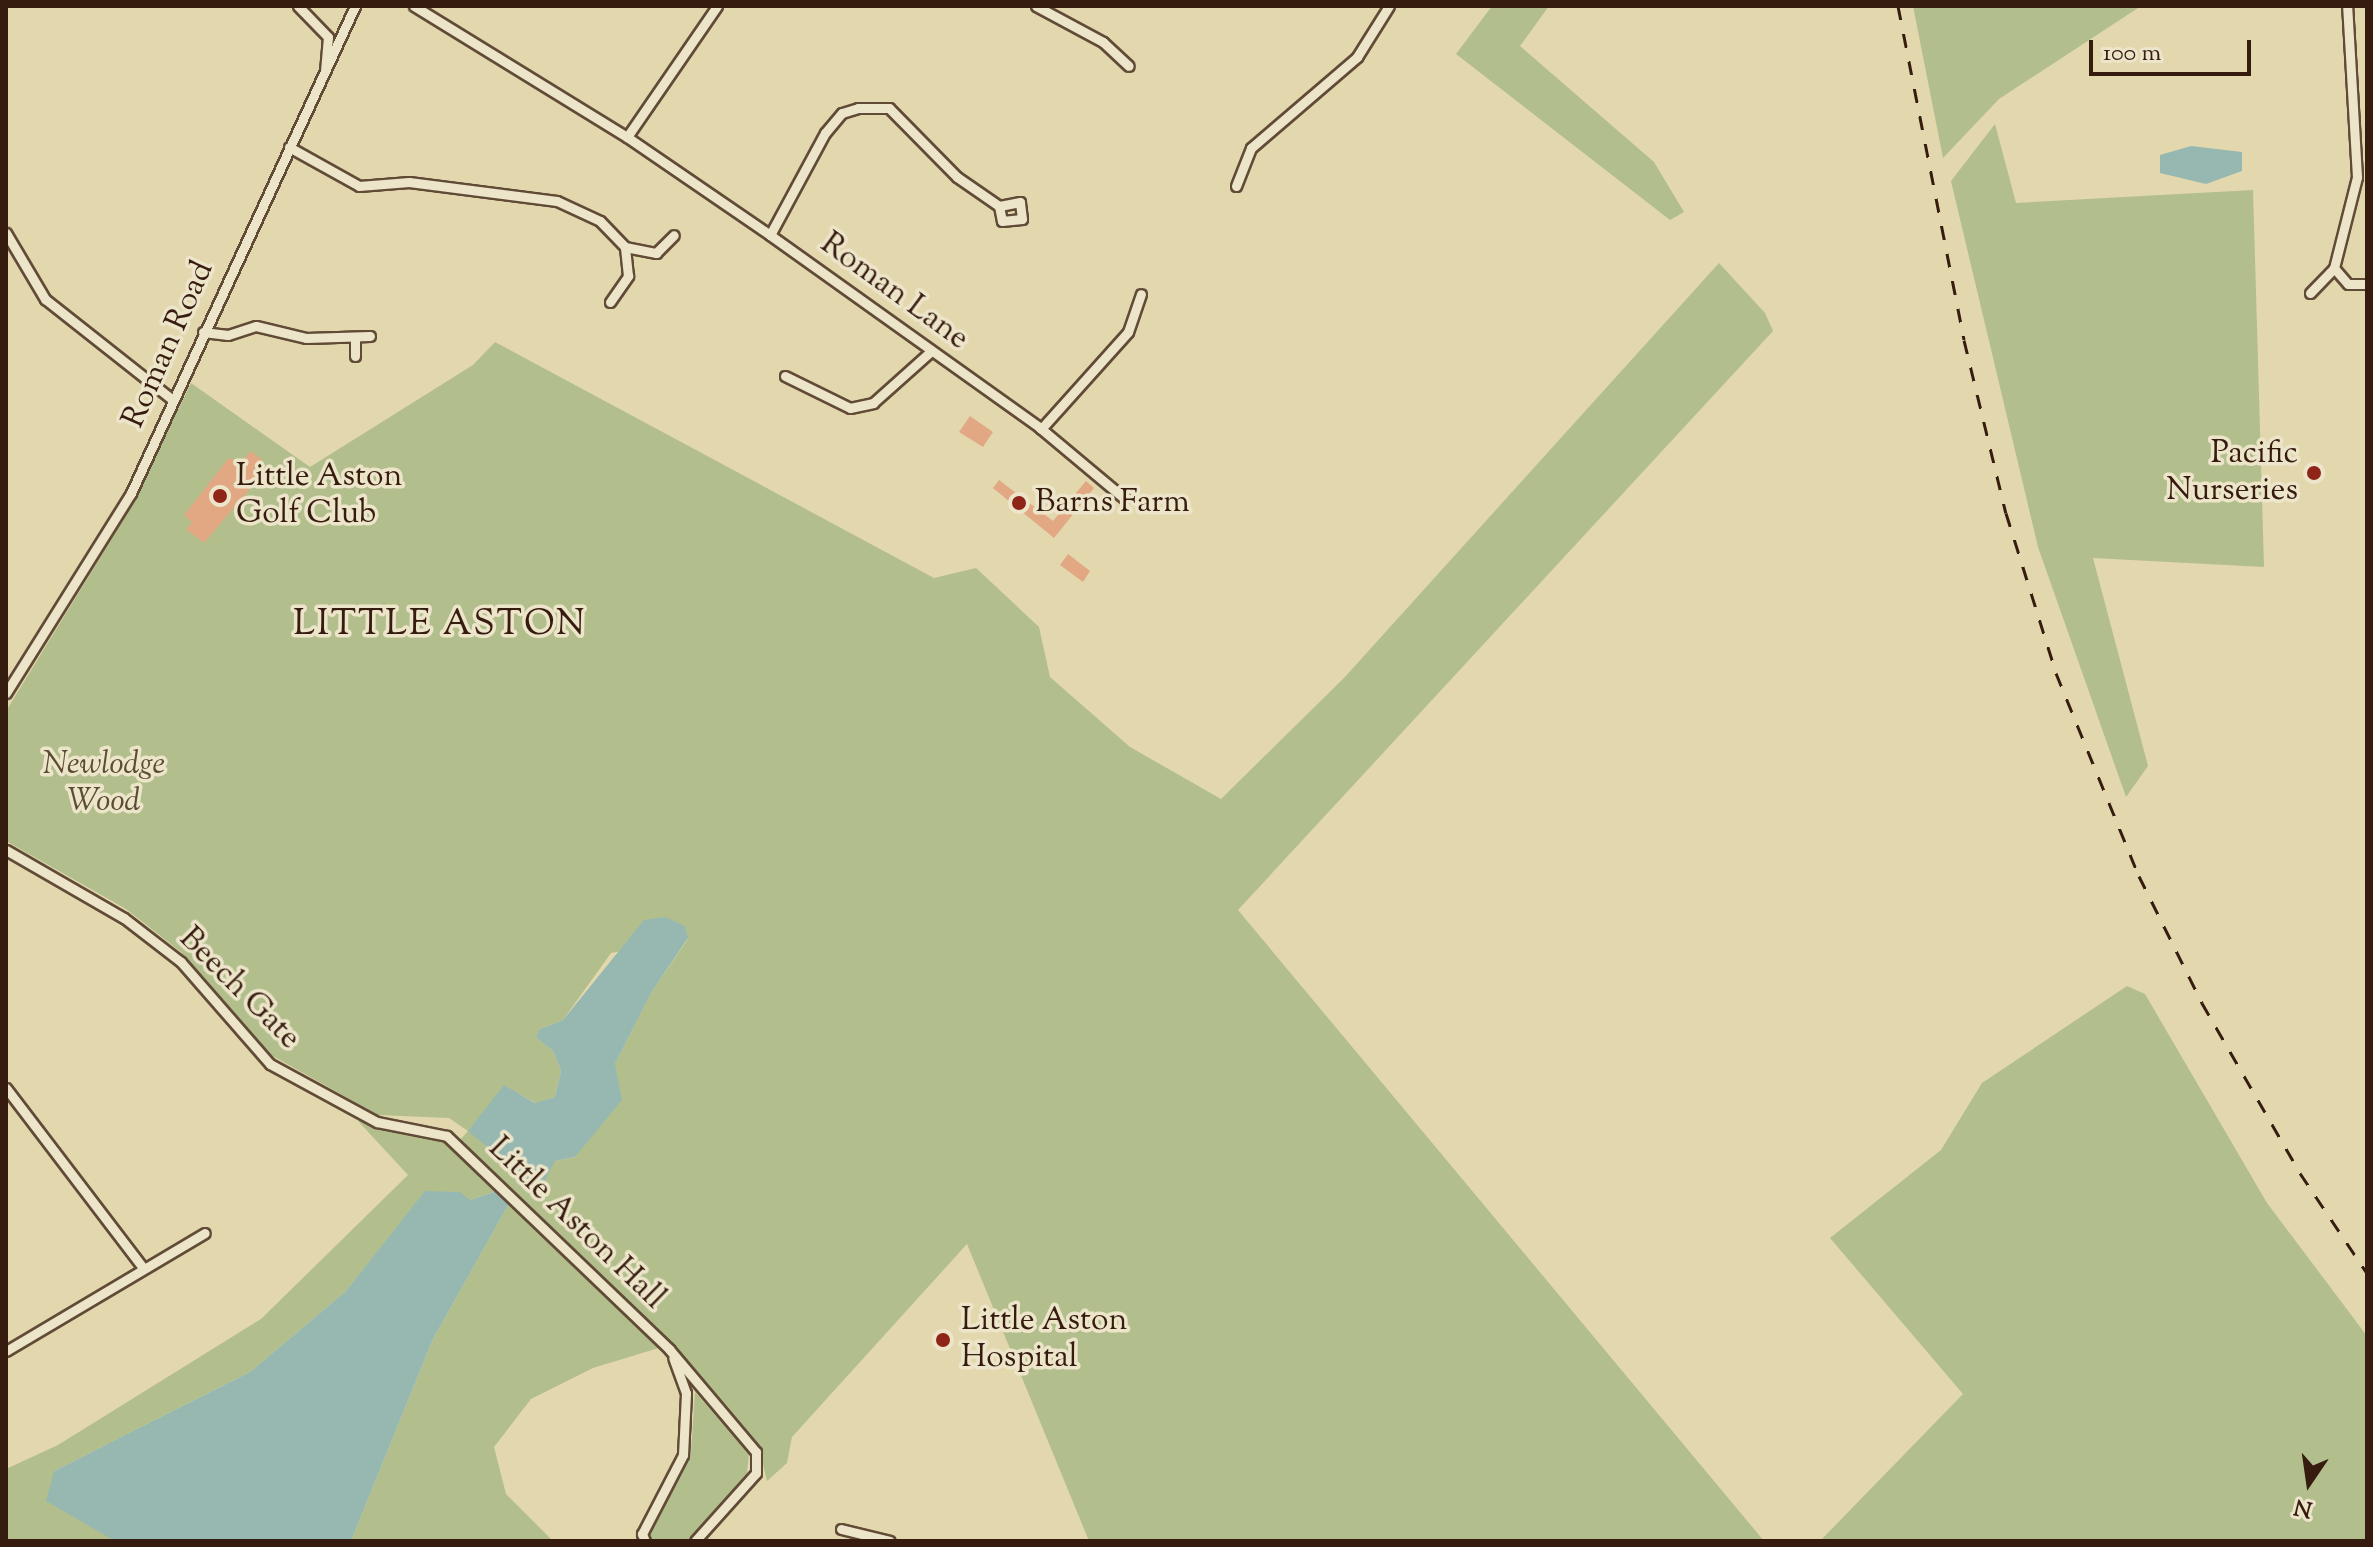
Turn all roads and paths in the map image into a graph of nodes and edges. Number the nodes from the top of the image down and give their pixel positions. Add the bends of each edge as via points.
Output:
1 (298, 6) edge
2 (355, 6) edge
3 (414, 6) edge
4 (717, 6) edge
5 (1036, 6) edge
6 (1389, 6) edge
7 (2347, 6) edge
8 (1129, 66) dead end
9 (324, 76) junction
10 (627, 137) junction
11 (289, 147) junction
12 (1236, 186) dead end
13 (999, 206) dead end
14 (6, 233) edge
15 (674, 235) dead end
16 (770, 235) junction
17 (625, 247) junction
18 (2334, 268) junction
19 (2367, 284) edge
20 (2310, 293) dead end
21 (1141, 294) dead end
22 (610, 302) dead end
23 (203, 332) junction
24 (370, 336) dead end
25 (355, 338) junction
26 (930, 352) junction
27 (355, 356) dead end
28 (785, 376) dead end
29 (173, 400) junction
30 (1041, 429) junction
31 (1124, 498) dead end
32 (6, 693) edge
33 (6, 850) edge
34 (6, 1088) edge
35 (447, 1136) joint
36 (205, 1233) dead end
37 (143, 1268) junction
38 (669, 1349) junction
39 (6, 1351) edge
40 (841, 1529) dead end
41 (645, 1541) edge
42 (695, 1541) edge
43 (890, 1541) edge

1 - 9 street via 328,37
2 - 9 street, Roman Road
3 - 10 street, Roman Lane
4 - 10 street
5 - 8 street via 1103,42
6 - 12 street via 1380,27 1335,76 1251,148
7 - 18 street via 2357,177
9 - 11 street, Roman Road
10 - 16 street, Roman Lane
11 - 17 street via 359,186 409,182 557,201 600,221
11 - 23 street, Roman Road
13 - 16 street via 957,177 889,108 858,108 842,113 825,133
14 - 29 street via 45,299
15 - 17 street via 656,253
16 - 26 street, Roman Lane
17 - 22 street via 628,276
18 - 19 street via 2348,284
18 - 20 street
21 - 30 street via 1128,332
23 - 25 street via 228,335 256,326 306,338
23 - 29 street, Roman Road
24 - 25 street
25 - 27 street
26 - 28 street via 873,403 850,408
26 - 30 street, Roman Lane
29 - 32 street, Roman Road via 131,493
30 - 31 street, Roman Lane
33 - 35 street, Beech Gate via 124,918 181,962 281,1071 377,1122
34 - 37 street
35 - 38 street, Little Aston Hall
36 - 37 street
37 - 39 street
38 - 41 street, Little Aston Hall via 686,1393 683,1455 642,1534
38 - 42 street, Little Aston Hall via 756,1452 756,1473
40 - 43 street

